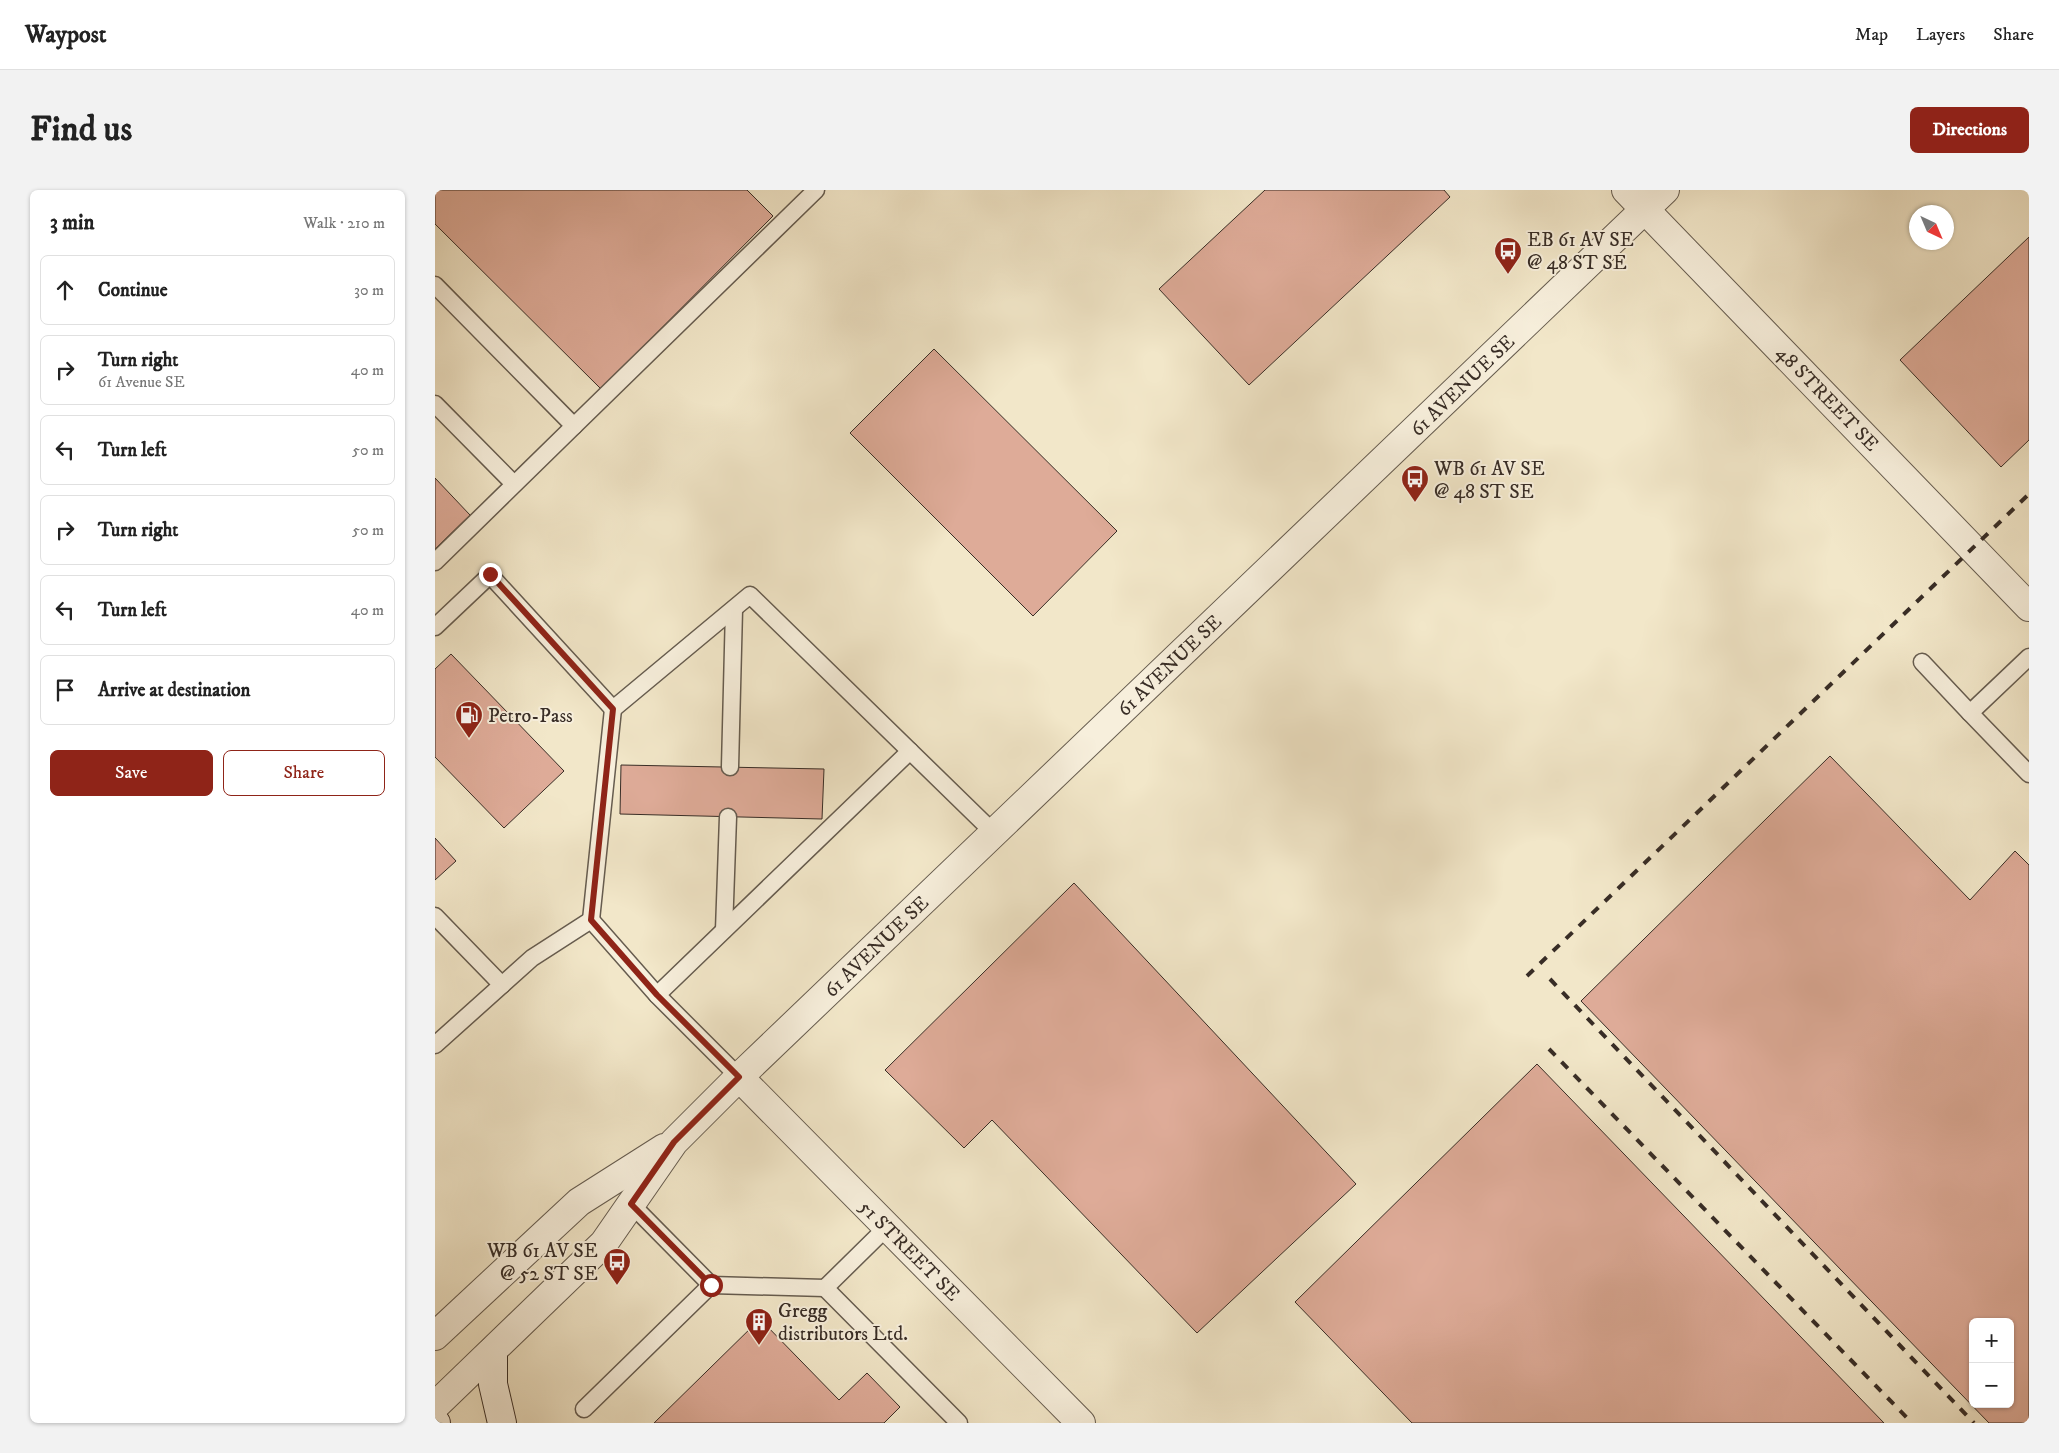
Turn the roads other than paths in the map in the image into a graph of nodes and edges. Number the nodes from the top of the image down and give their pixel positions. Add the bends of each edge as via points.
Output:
1 (816, 190) edge
2 (1626, 190) edge
3 (1665, 190) edge
4 (1645, 210) junction
5 (435, 285) edge
6 (435, 404) edge
7 (573, 426) junction
8 (514, 484) junction
9 (435, 562) edge
10 (2029, 606) edge
11 (734, 609) junction
12 (435, 628) edge
13 (2029, 657) edge
14 (1922, 662) dead end
15 (613, 709) junction
16 (1970, 713) junction
17 (910, 751) junction
18 (730, 767) dead end
19 (2029, 774) edge
20 (728, 817) dead end
21 (994, 833) junction
22 (435, 916) edge
23 (591, 920) junction
24 (724, 930) junction
25 (502, 985) junction
26 (657, 995) junction
27 (435, 1045) edge
28 (739, 1077) junction
29 (674, 1142) junction
30 (631, 1204) junction
31 (887, 1227) junction
32 (711, 1285) junction
33 (825, 1288) junction
34 (435, 1336) edge
35 (493, 1351) junction
36 (435, 1406) edge
37 (584, 1409) dead end
38 (502, 1423) edge
39 (959, 1423) edge
40 (1081, 1423) edge

1 - 7 lane
2 - 4 street, 48 STREET SE
3 - 4 street, 61 AVENUE SE
4 - 10 street, 48 STREET SE
4 - 21 street, 61 AVENUE SE
5 - 7 lane
6 - 8 lane
7 - 8 lane
8 - 9 lane
11 - 15 lane
11 - 17 lane via 750,595
11 - 18 lane
12 - 15 lane via 490,574
13 - 16 lane
14 - 16 lane
15 - 23 lane
16 - 19 lane
17 - 21 lane
17 - 24 lane
20 - 24 lane
21 - 28 street, 61 AVENUE SE
22 - 25 lane
23 - 25 lane via 532,958
23 - 26 lane
24 - 26 lane
25 - 27 lane
26 - 28 lane
28 - 29 street, 61 AVENUE SE
28 - 31 street, 51 STREET SE
29 - 30 street, 61 AVENUE SE
29 - 34 street, 61 AVENUE SE via 579,1202
30 - 32 lane
30 - 35 street, 61 AVENUE SE via 604,1243
31 - 33 lane
31 - 40 street, 51 STREET SE
32 - 33 lane
32 - 37 lane
33 - 39 lane
35 - 36 street, 61 AVENUE SE
35 - 38 street via 493,1384

